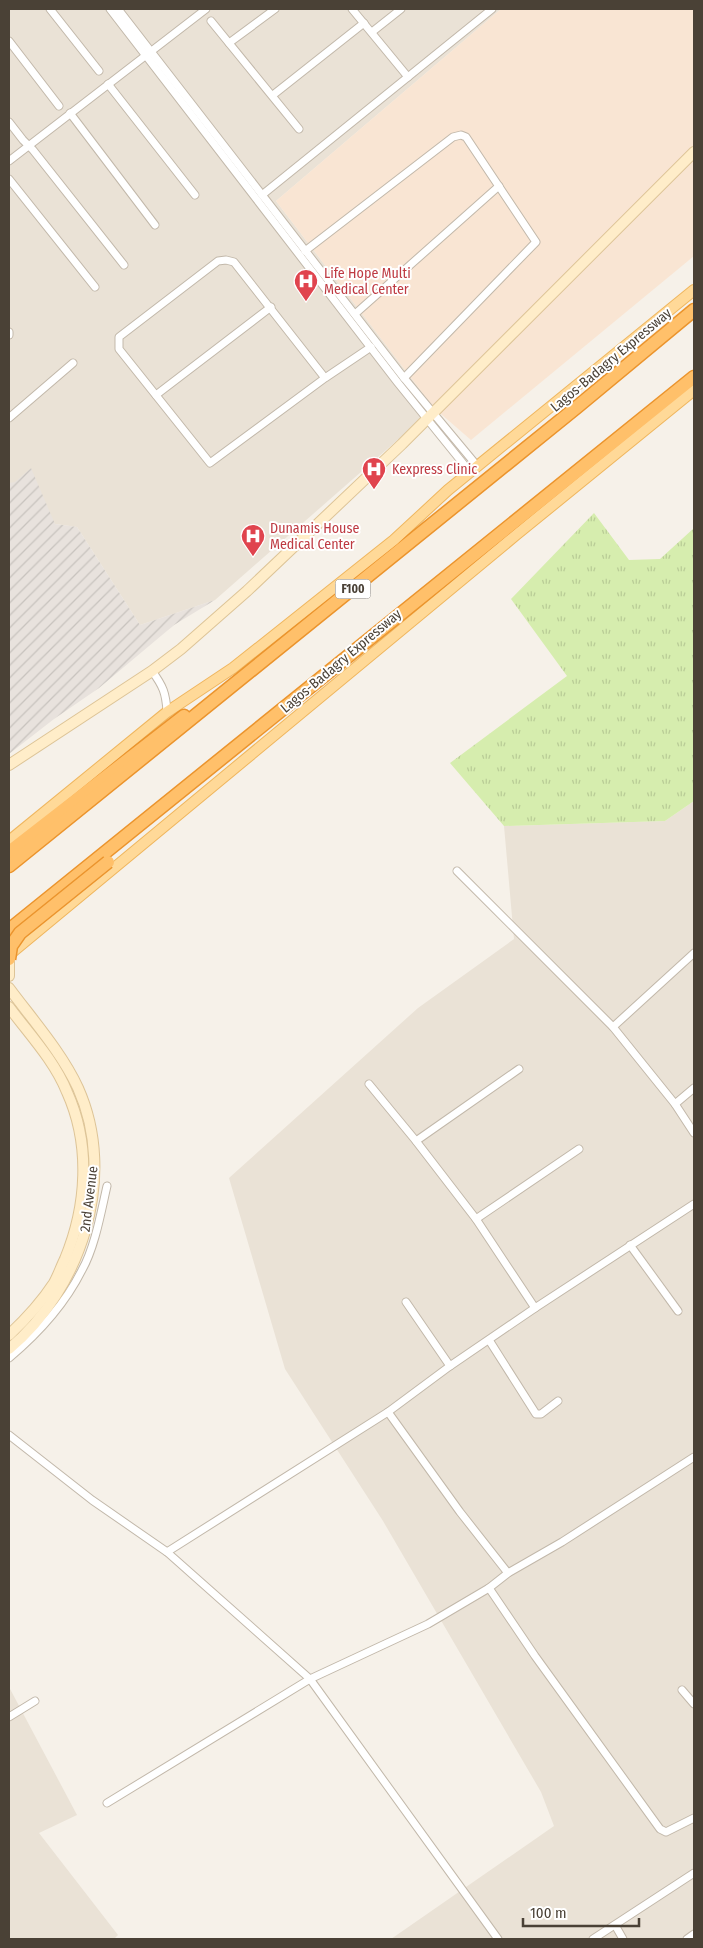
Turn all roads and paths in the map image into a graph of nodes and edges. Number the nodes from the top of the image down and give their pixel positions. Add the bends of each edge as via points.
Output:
1 (50, 9) edge
2 (110, 9) edge
3 (118, 9) edge
4 (206, 9) edge
5 (275, 9) edge
6 (352, 9) edge
7 (401, 9) edge
8 (492, 9) edge
9 (211, 21) dead end
10 (364, 23) junction
11 (372, 32) junction
12 (9, 41) edge
13 (229, 42) junction
14 (148, 54) junction
15 (99, 71) dead end
16 (408, 78) junction
17 (108, 84) junction
18 (273, 95) junction
19 (59, 106) dead end
20 (70, 113) junction
21 (9, 122) edge
22 (299, 129) dead end
23 (28, 145) junction
24 (694, 152) edge
25 (694, 160) edge
26 (9, 161) edge
27 (9, 179) edge
28 (499, 186) junction
29 (195, 195) dead end
30 (262, 195) junction
31 (154, 225) dead end
32 (305, 251) junction
33 (124, 265) dead end
34 (96, 287) dead end
35 (694, 290) edge
36 (271, 307) junction
37 (694, 310) edge
38 (355, 314) junction
39 (371, 347) junction
40 (73, 363) dead end
41 (694, 377) edge
42 (325, 378) junction
43 (404, 378) junction
44 (694, 390) edge
45 (156, 395) junction
46 (9, 418) edge
47 (431, 419) junction
48 (474, 470) junction
49 (291, 639) junction
50 (335, 665) junction
51 (154, 674) junction
52 (167, 712) junction
53 (9, 765) edge
54 (9, 772) edge
55 (9, 841) edge
56 (9, 852) edge
57 (9, 866) edge
58 (457, 871) dead end
59 (9, 930) edge
60 (694, 953) edge
61 (9, 955) edge
62 (9, 961) edge
63 (9, 976) edge
64 (9, 988) edge
65 (9, 1007) edge
66 (613, 1027) junction
67 (519, 1069) dead end
68 (368, 1084) dead end
69 (694, 1088) edge
70 (675, 1104) junction
71 (694, 1132) edge
72 (416, 1141) junction
73 (579, 1149) dead end
74 (107, 1186) dead end
75 (88, 1192) junction
76 (694, 1204) edge
77 (476, 1219) junction
78 (630, 1246) junction
79 (406, 1302) dead end
80 (535, 1308) junction
81 (678, 1311) dead end
82 (9, 1335) edge
83 (489, 1340) junction
84 (9, 1349) edge
85 (9, 1358) edge
86 (450, 1366) junction
87 (558, 1401) dead end
88 (388, 1412) junction
89 (9, 1435) edge
90 (694, 1457) edge
91 (167, 1552) junction
92 (508, 1574) junction
93 (489, 1588) junction
94 (310, 1679) junction
95 (682, 1690) dead end
96 (35, 1701) dead end
97 (694, 1704) edge
98 (9, 1717) edge
99 (107, 1803) dead end
100 (694, 1818) edge
101 (694, 1873) edge
102 (614, 1925) junction
103 (694, 1934) edge
104 (498, 1939) edge
105 (593, 1939) edge
106 (624, 1939) edge
107 (687, 1939) edge

1 - 15 street
2 - 14 street
3 - 14 street
4 - 14 street
5 - 13 street
6 - 10 street
7 - 11 street
8 - 16 street
9 - 13 street
10 - 11 street
10 - 18 street
11 - 16 street
12 - 19 street
13 - 18 street
14 - 17 street
14 - 30 street
14 - 39 street
16 - 30 street
17 - 20 street
17 - 29 street
18 - 22 street
20 - 23 street
20 - 31 street
21 - 23 street
23 - 26 street
23 - 33 street
24 - 47 main road
25 - 47 main road
27 - 34 street
28 - 32 street via 466,137 452,137
28 - 38 street
28 - 43 street via 536,242
30 - 32 street
32 - 38 street
35 - 48 main road, Lagos-Badagry Expressway
36 - 42 street
36 - 45 street
36 - 45 street via 234,262 218,261 119,337 119,349
37 - 49 highway, Lagos-Badagry Expressway / F100
38 - 43 street
39 - 42 street
39 - 47 street
40 - 46 street
41 - 50 highway, Lagos-Badagry Expressway
42 - 45 street via 210,463
43 - 47 street
44 - 61 main road, Lagos-Badagry Expressway
47 - 48 street
47 - 51 main road via 250,595
48 - 52 main road, Lagos-Badagry Expressway via 394,540 233,668
49 - 56 highway via 163,731
49 - 57 highway, Lagos-Badagry Expressway / F100
50 - 59 highway, Lagos-Badagry Expressway
50 - 62 highway, bridge via 205,780 20,933 12,946
51 - 52 street via 165,691
51 - 53 main road
51 - 54 main road
52 - 55 main road
58 - 66 street
60 - 66 street
62 - 63 main road
64 - 75 main road, 2nd Avenue via 64,1063 78,1088 94,1155
65 - 75 main road, 2nd Avenue via 55,1067 68,1092 77,1119
66 - 70 street
67 - 72 street
68 - 72 street
69 - 70 street
70 - 71 street
72 - 77 street
73 - 77 street
74 - 85 street via 83,1269 64,1302 41,1330
75 - 82 main road, 2nd Avenue via 55,1281 41,1302
75 - 84 main road, 2nd Avenue via 83,1242 56,1297 36,1324
76 - 78 street
77 - 80 street
78 - 80 street
78 - 81 street
79 - 86 street
80 - 83 street
83 - 86 street
83 - 87 street via 536,1414 541,1414
86 - 88 street
88 - 91 street
88 - 92 street
89 - 91 street via 84,1494
90 - 92 street
91 - 94 street
92 - 93 street
93 - 94 street via 428,1624
93 - 100 street via 660,1829 666,1832
94 - 99 street
94 - 104 street
95 - 97 street
96 - 98 street
101 - 102 street
102 - 105 street
102 - 106 street
103 - 107 street

